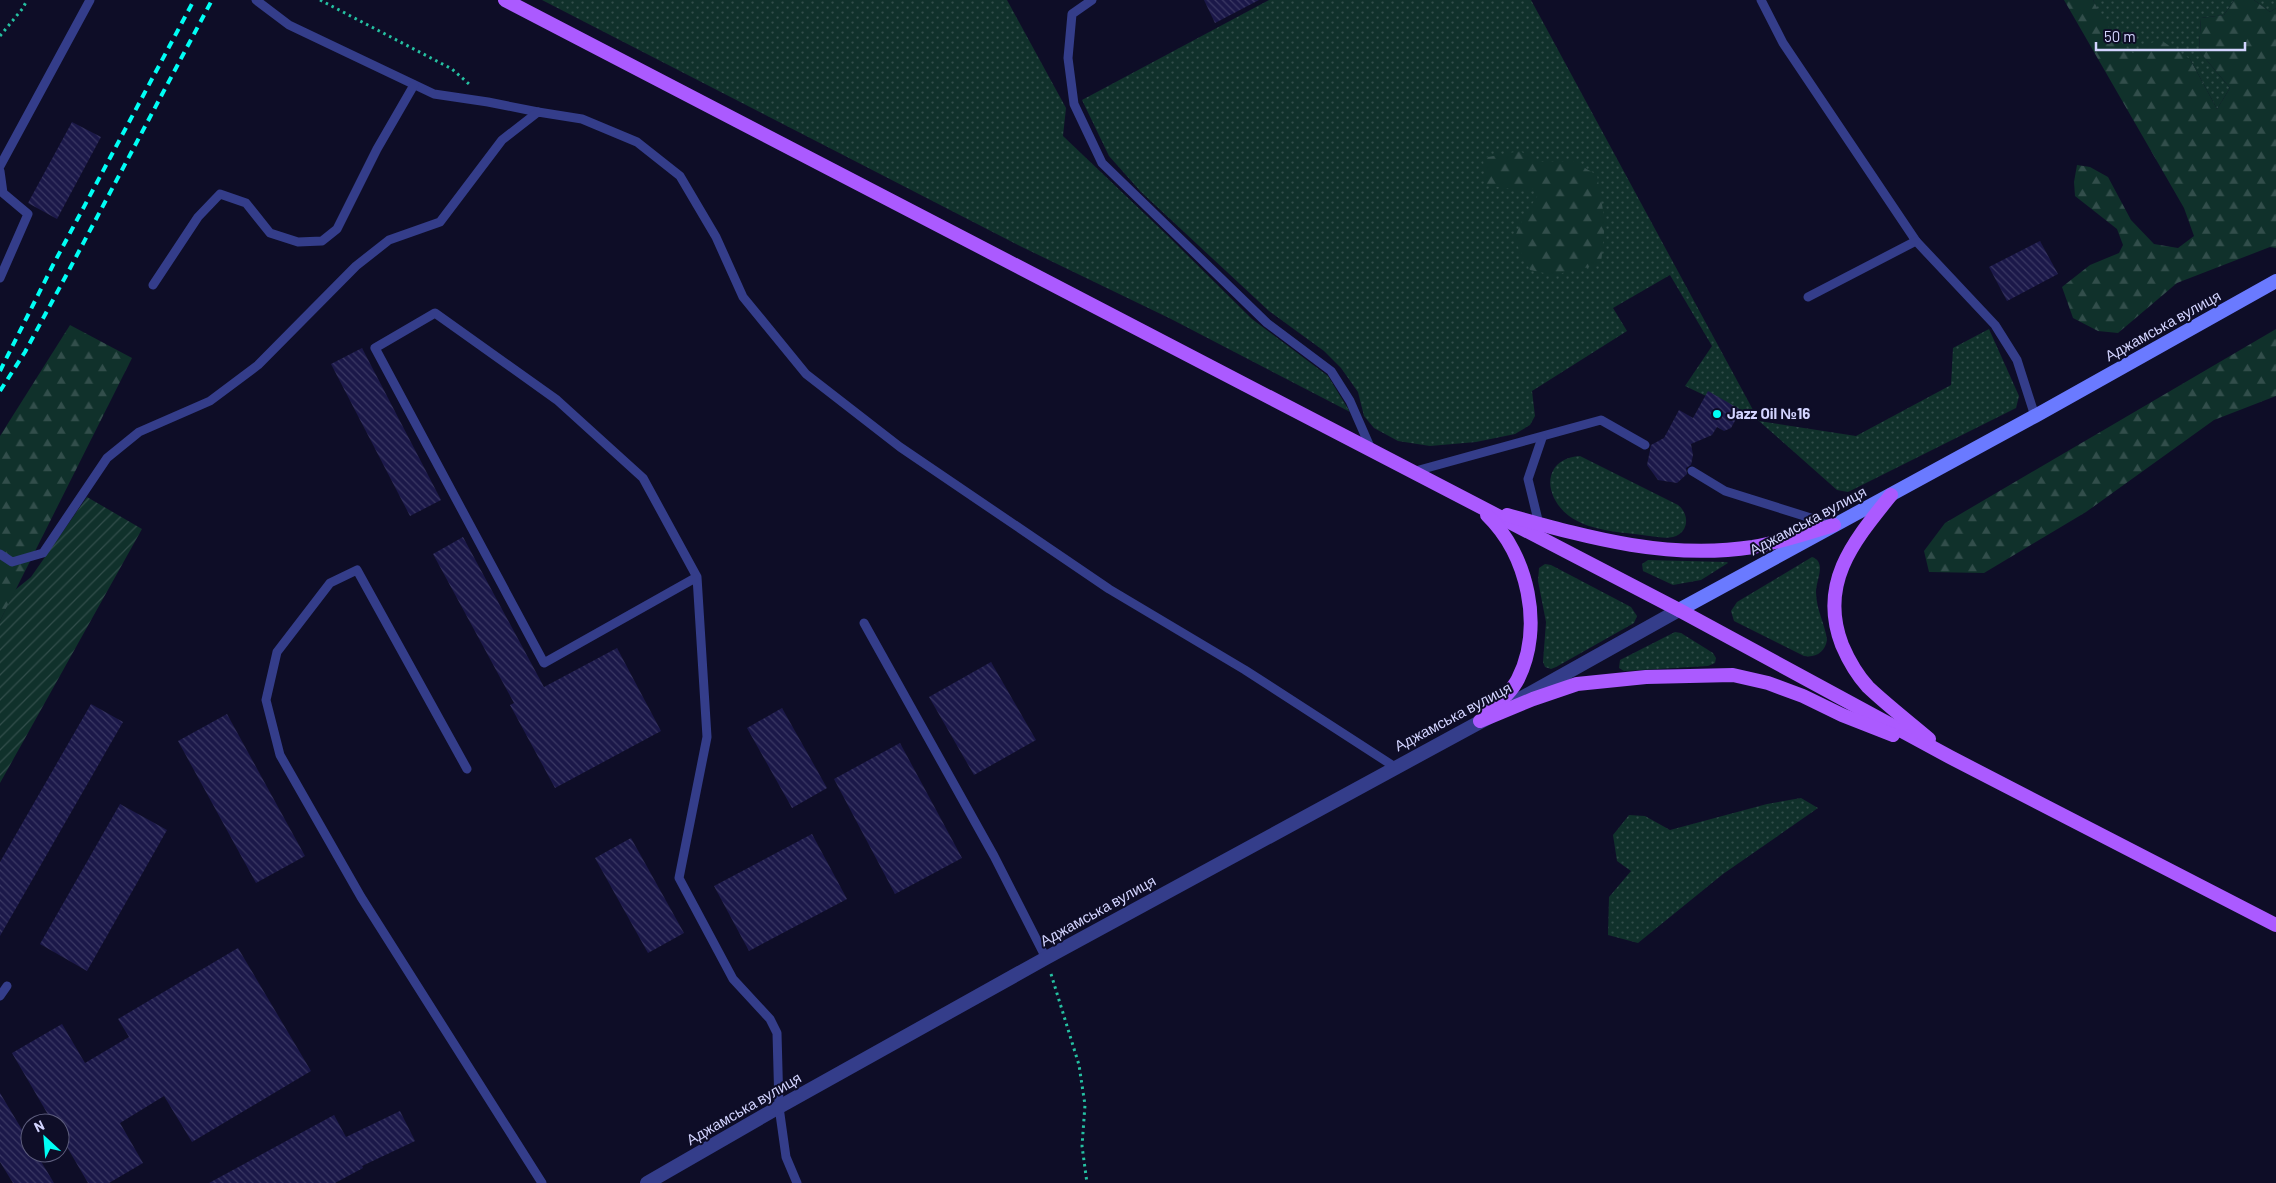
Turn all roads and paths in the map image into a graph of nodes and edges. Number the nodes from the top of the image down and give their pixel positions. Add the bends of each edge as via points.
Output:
1 (27, 0) edge
2 (90, 0) edge
3 (256, 0) edge
4 (320, 0) edge
5 (505, 0) edge
6 (1092, 0) edge
7 (1761, 0) edge
8 (0, 36) edge
9 (414, 85) junction
10 (488, 102) junction
11 (538, 112) junction
12 (0, 166) edge
13 (0, 171) edge
14 (1916, 240) junction
15 (0, 278) edge
16 (2276, 281) edge
17 (152, 285) dead end
18 (1808, 297) dead end
19 (2035, 416) junction
20 (1542, 438) junction
21 (1645, 445) dead end
22 (1372, 452) junction
23 (1692, 471) dead end
24 (1412, 472) junction
25 (1891, 495) junction
26 (1478, 506) junction
27 (1539, 524) junction
28 (1834, 525) junction
29 (0, 554) edge
30 (697, 577) junction
31 (1679, 610) junction
32 (864, 624) dead end
33 (1480, 721) junction
34 (1950, 757) junction
35 (1395, 767) junction
36 (467, 769) dead end
37 (2276, 925) edge
38 (1046, 958) junction
39 (7, 986) dead end
40 (0, 996) edge
41 (779, 1107) junction
42 (542, 1183) edge
43 (647, 1183) edge
44 (797, 1183) edge
45 (1087, 1183) edge

1 - 8 path
2 - 12 lane
3 - 9 lane via 290,25
4 - 10 path via 452,69
5 - 22 main road
6 - 22 lane via 1072,14 1068,58 1074,104 1102,163 1267,324 1331,371 1350,401
7 - 14 lane via 1783,43
9 - 10 lane via 434,94
9 - 17 lane via 337,229 322,241 298,242 270,233 246,203 220,194 198,216
10 - 11 lane
11 - 29 lane via 502,140 440,222 389,240 356,266 258,365 210,401 139,432 107,458 43,553 12,562
11 - 35 lane via 582,119 637,142 680,176 716,237 743,297 806,374 900,447 1109,589 1246,670
13 - 15 lane via 3,193 28,214
14 - 18 lane
14 - 19 lane via 1996,325 2017,360
16 - 19 main road, Аджамська вулиця
19 - 25 main road, Аджамська вулиця
20 - 21 lane via 1601,420
20 - 24 lane
20 - 27 lane via 1528,479
22 - 24 main road
23 - 28 lane via 1725,491
24 - 26 main road
25 - 28 main road, Аджамська вулиця
25 - 34 main road via 1864,529 1842,567 1835,586 1833,610 1846,655 1868,686
26 - 27 main road
26 - 31 main road
26 - 33 main road via 1498,526 1517,559 1524,580 1530,624 1529,647 1517,681
27 - 28 main road via 1624,545 1673,552 1755,546
28 - 31 main road, Аджамська вулиця
30 - 30 lane via 544,663 375,348 435,313 557,400 643,478
30 - 41 lane via 706,737 680,878 732,979 770,1019 777,1033
31 - 33 street, Аджамська вулиця
31 - 34 main road
32 - 38 lane via 994,856
33 - 34 main road via 1577,684 1646,677 1733,675 1803,696 1842,715
33 - 35 street, Аджамська вулиця
34 - 37 main road
35 - 38 street, Аджамська вулиця
36 - 42 lane via 357,570 330,583 277,652 266,700 280,755 361,897
38 - 41 street, Аджамська вулиця
38 - 45 path via 1079,1065 1085,1105 1082,1146
39 - 40 lane
41 - 43 street, Аджамська вулиця
41 - 44 lane via 786,1157

